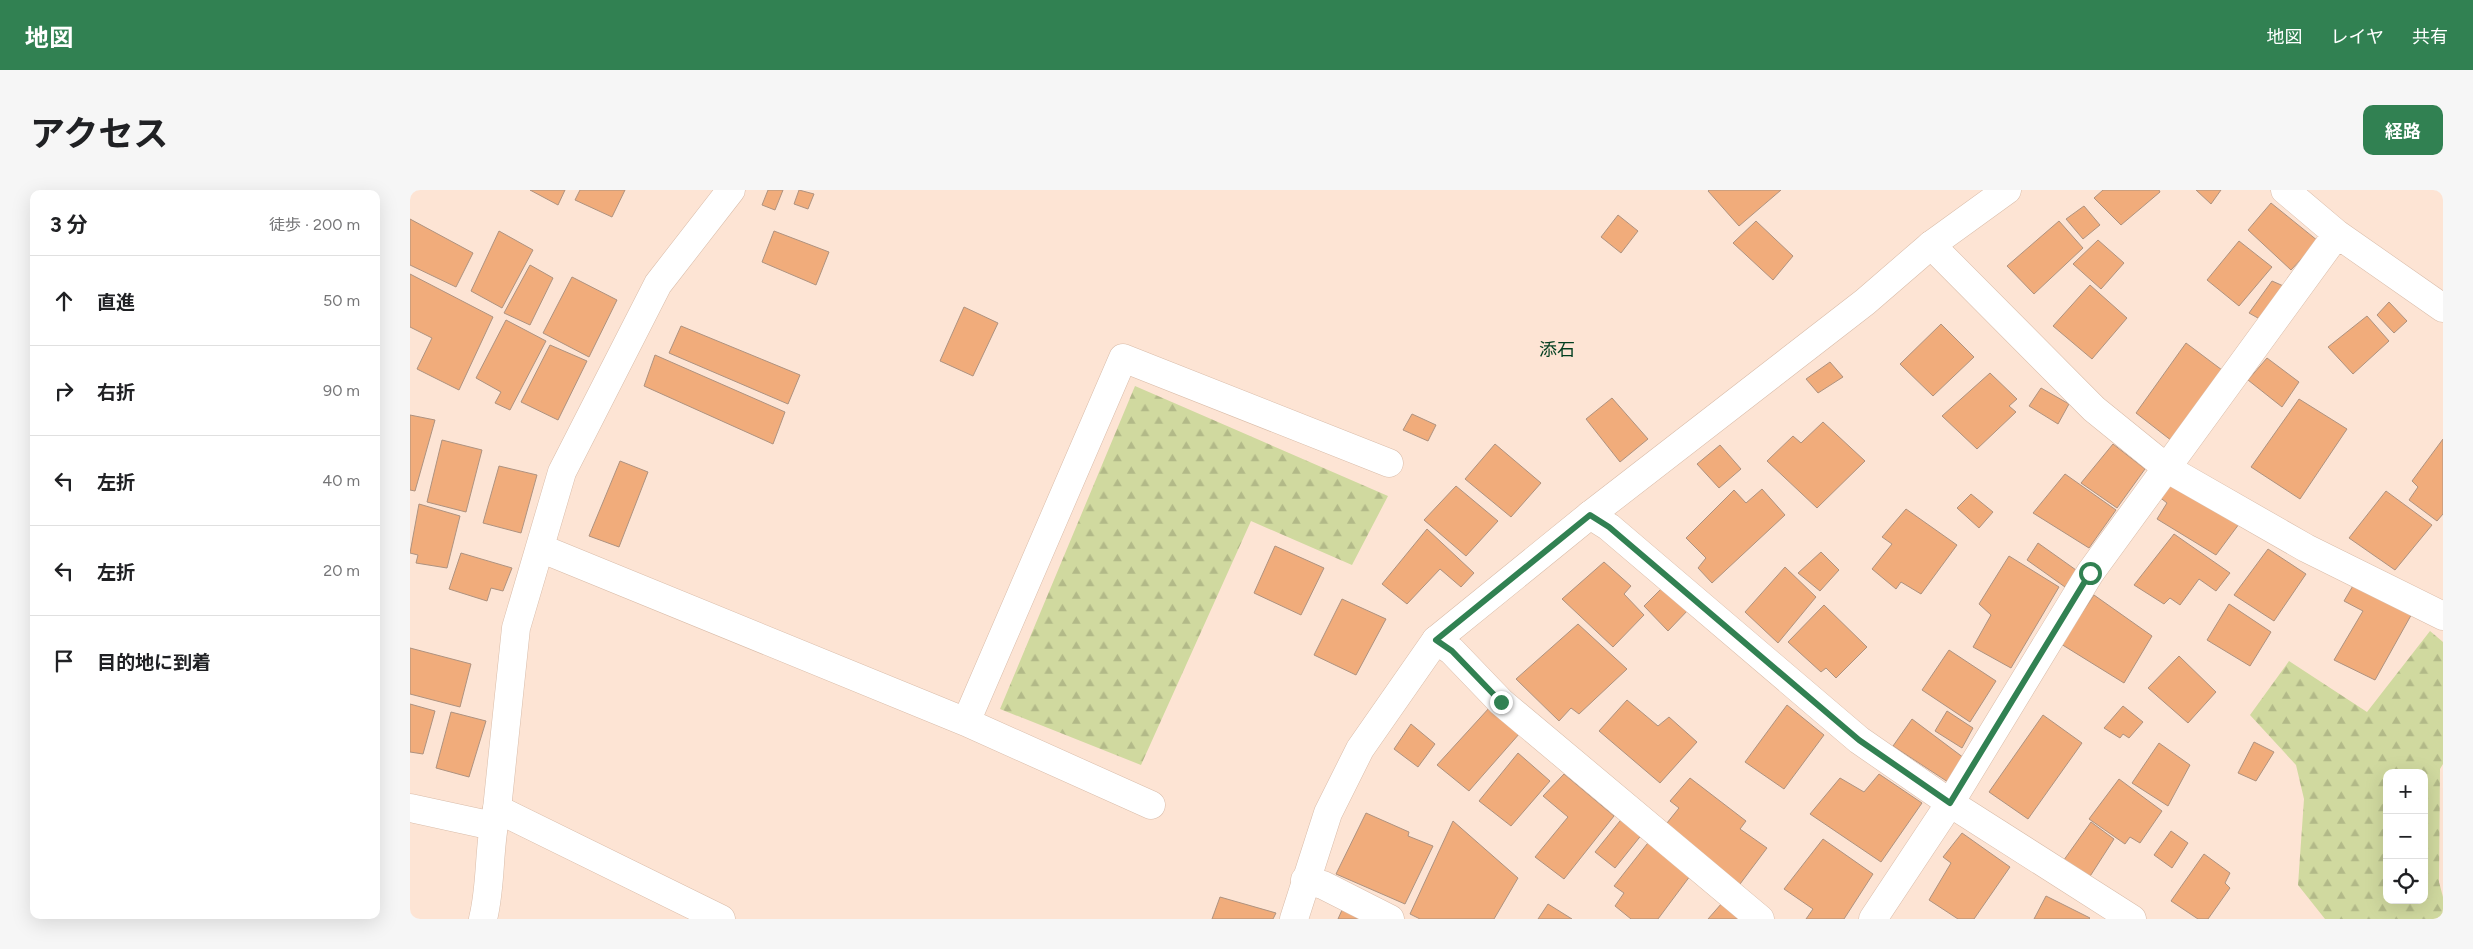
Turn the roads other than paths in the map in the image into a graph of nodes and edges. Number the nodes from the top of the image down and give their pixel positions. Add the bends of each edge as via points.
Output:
1 (731, 190) edge
2 (2007, 190) edge
3 (2285, 190) edge
4 (2337, 234) junction
5 (1931, 245) junction
6 (2443, 308) edge
7 (1389, 462) dead end
8 (2168, 469) junction
9 (1590, 515) junction
10 (540, 548) junction
11 (2443, 616) edge
12 (1436, 640) junction
13 (966, 722) junction
14 (1950, 803) junction
15 (1151, 804) dead end
16 (410, 808) edge
17 (495, 817) junction
18 (1305, 880) junction
19 (483, 919) edge
20 (721, 919) edge
21 (1294, 919) edge
22 (1390, 919) edge
23 (1760, 919) edge
24 (1873, 919) edge
25 (2132, 919) edge

1 - 10 street via 658,284 562,472
2 - 5 street
3 - 4 street
4 - 6 street
4 - 8 street
5 - 8 street via 2094,410
5 - 9 street via 1865,302
7 - 13 street via 1123,358
8 - 11 street via 2306,548
8 - 14 street via 2090,573
9 - 12 street
9 - 14 street via 1609,527 1859,740
10 - 13 street
10 - 17 street via 516,628
12 - 18 street via 1360,748 1328,813
12 - 23 street via 1452,651 1501,702
13 - 15 street
14 - 24 street
14 - 25 street
16 - 17 street
17 - 19 street
17 - 20 street
18 - 21 street
18 - 22 street via 1323,885

